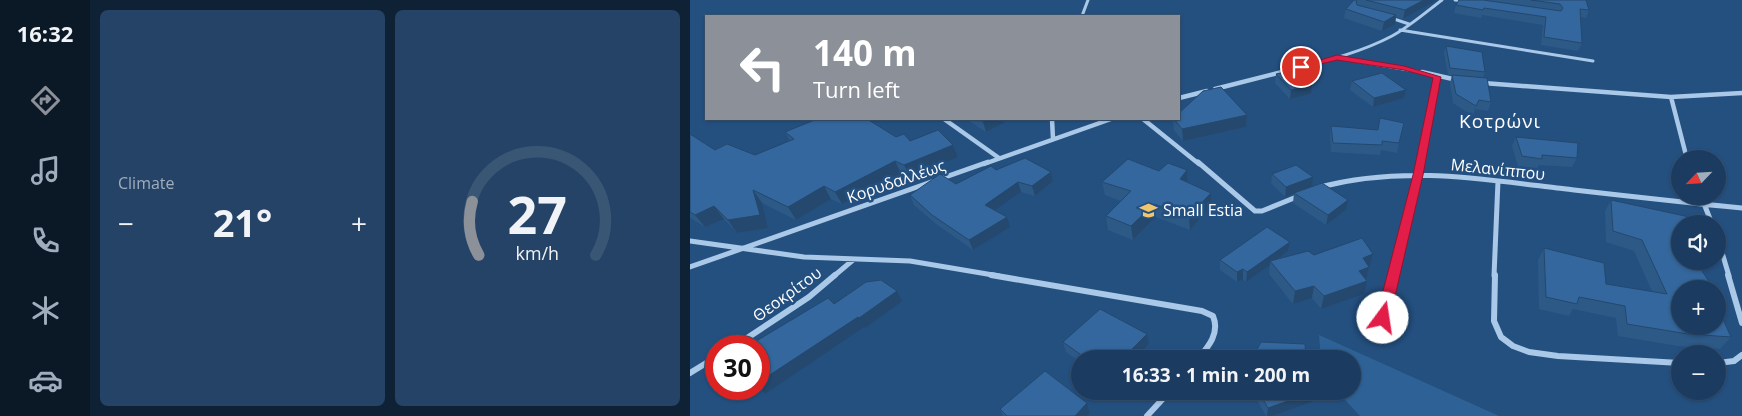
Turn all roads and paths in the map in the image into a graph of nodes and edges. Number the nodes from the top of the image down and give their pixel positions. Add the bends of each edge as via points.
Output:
1 (1088, 0) edge
2 (1442, 0) edge
3 (1455, 0) edge
4 (1474, 3) edge
5 (1082, 15) edge
6 (1387, 17) edge
7 (1409, 24) junction
8 (1400, 30) junction
9 (1337, 58) junction
10 (1593, 61) dead end
11 (1437, 77) junction
12 (1461, 81) edge
13 (1479, 82) edge
14 (1742, 93) edge
15 (1670, 97) junction
16 (1180, 98) edge
17 (945, 120) edge
18 (1052, 120) edge
19 (1108, 120) edge
20 (1144, 120) edge
21 (1053, 139) junction
22 (1685, 150) edge
23 (998, 158) junction
24 (1418, 175) junction
25 (1498, 181) junction
26 (1312, 191) edge
27 (1305, 194) edge
28 (1671, 200) edge
29 (1714, 205) edge
30 (1742, 208) edge
31 (690, 240) edge
32 (742, 249) junction
33 (853, 259) junction
34 (690, 267) edge
35 (1726, 267) edge
36 (1383, 318) dead end
37 (1742, 324) edge
38 (752, 335) edge
39 (1204, 350) edge
40 (1742, 355) edge
41 (1671, 363) edge
42 (1726, 363) edge
43 (705, 364) edge
44 (690, 373) edge
45 (1162, 400) edge
46 (1148, 416) edge

1 - 5 street
2 - 7 street
3 - 4 street
6 - 7 street
7 - 8 street
8 - 9 street via 1370,47
8 - 10 street
9 - 11 street via 1404,68
9 - 16 street
11 - 12 street
11 - 24 street
13 - 15 street
14 - 15 street
15 - 22 street
17 - 23 street
18 - 21 street
19 - 21 street, Κορυδαλλέως
20 - 27 street via 1256,211
21 - 23 street, Κορυδαλλέως
23 - 32 street, Κορυδαλλέως
24 - 25 street, Μελανίππου
24 - 26 street, Μελανίππου via 1350,180
24 - 36 street
25 - 28 street, Μελανίππου
25 - 41 street via 1493,316 1495,327 1505,341 1521,350 1547,354
29 - 30 street, Μελανίππου
31 - 32 street
32 - 33 street
32 - 34 street, Κορυδαλλέως
33 - 38 street, Θεοκρίτου via 816,292
33 - 39 street via 910,261 1208,313 1215,319 1216,326 1215,334
35 - 37 street
40 - 42 street via 1732,363
43 - 44 street
45 - 46 street

